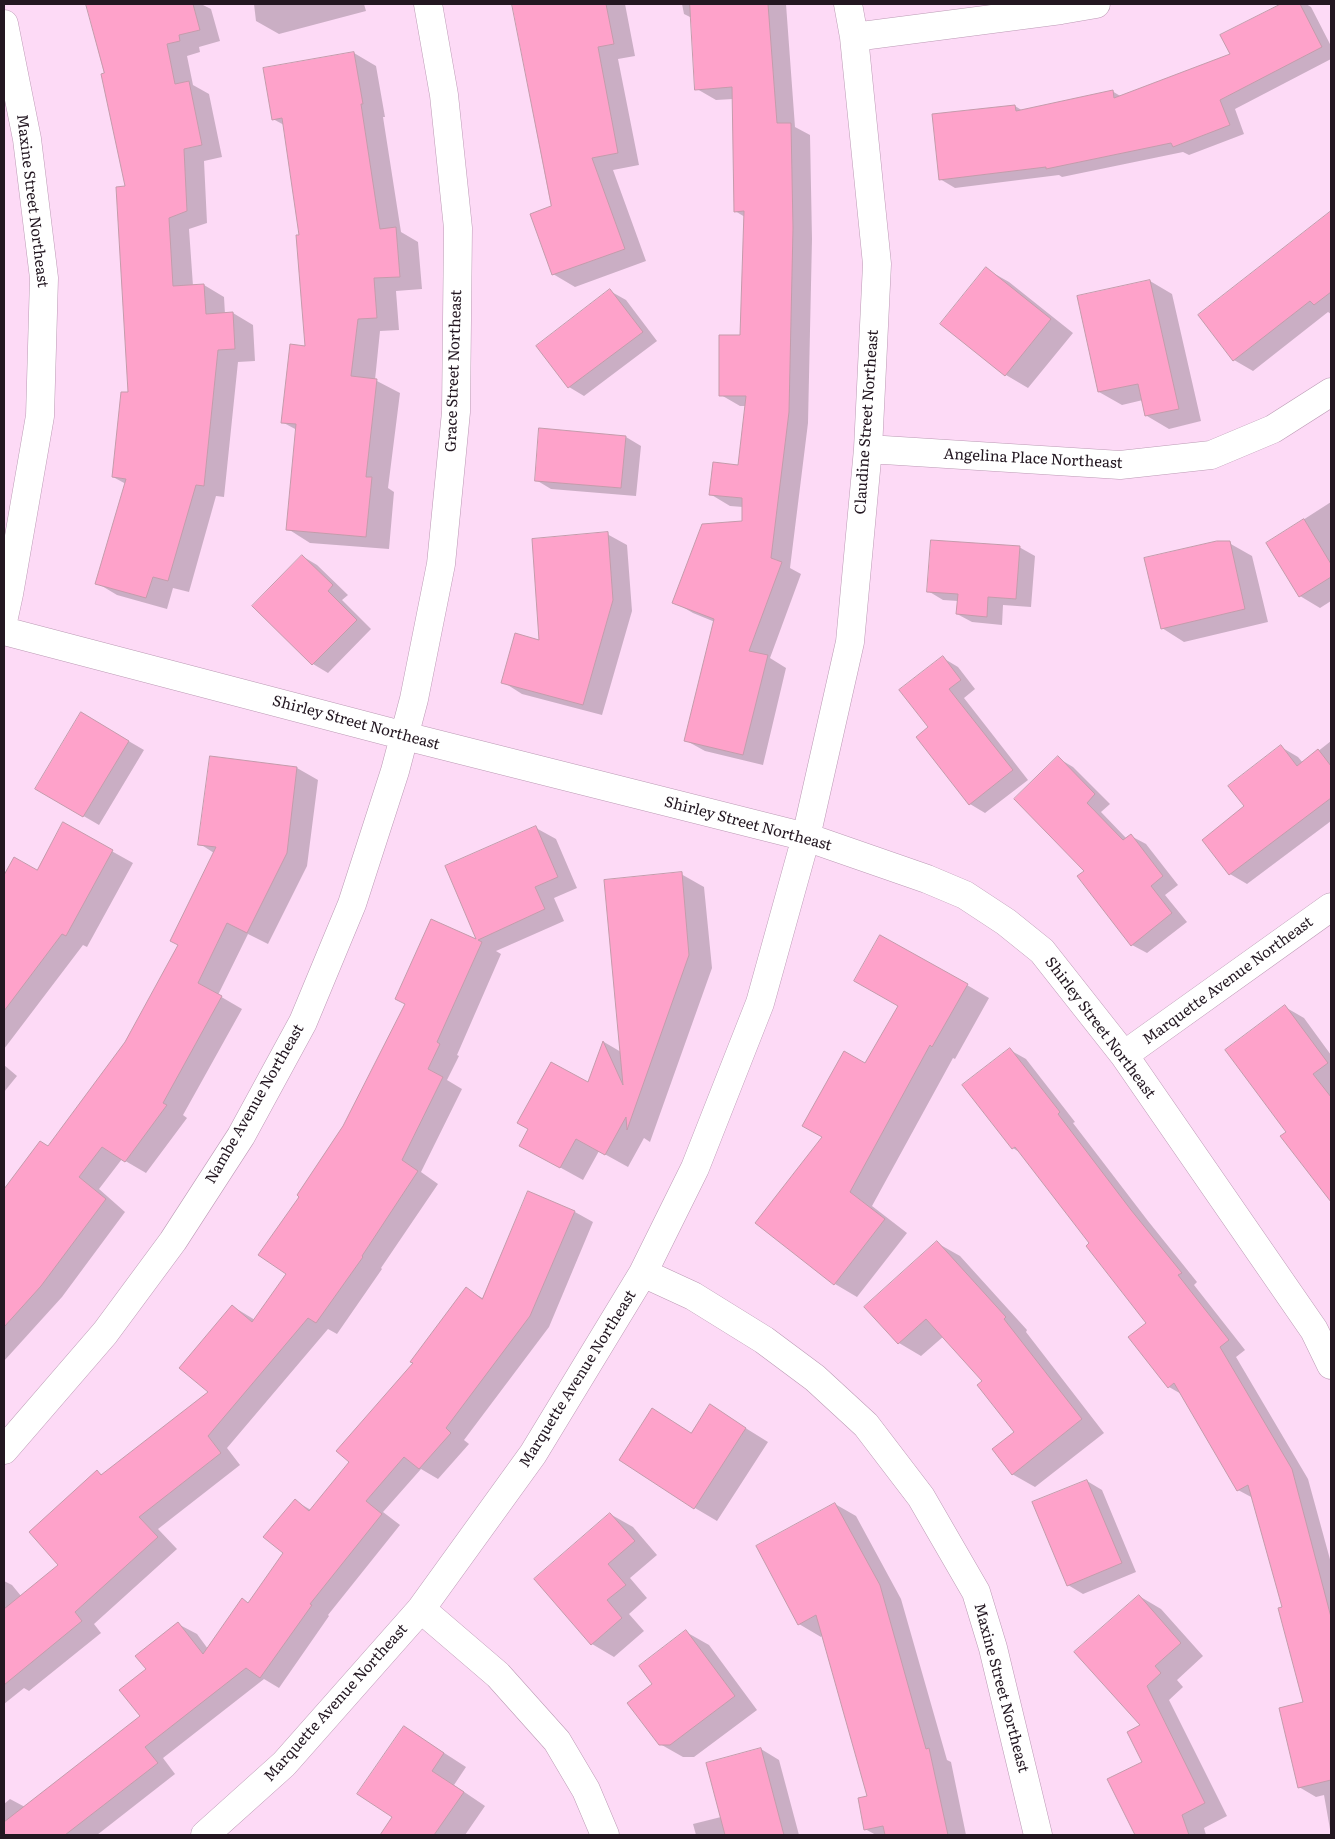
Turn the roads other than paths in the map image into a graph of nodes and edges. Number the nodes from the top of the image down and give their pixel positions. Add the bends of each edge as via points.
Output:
1 (428, 4) edge
2 (848, 4) edge
3 (1096, 4) edge
4 (4, 24) edge
5 (854, 37) junction
6 (1331, 392) edge
7 (868, 449) junction
8 (4, 617) edge
9 (4, 631) edge
10 (405, 736) junction
11 (806, 837) junction
12 (1331, 907) edge
13 (1124, 1055) junction
14 (642, 1273) junction
15 (1331, 1365) edge
16 (4, 1450) edge
17 (422, 1608) junction
18 (205, 1835) edge
19 (605, 1835) edge
20 (1038, 1835) edge

1 - 10 street, Grace Street Northeast via 444,95 458,228 456,412 441,564
2 - 5 street, Claudine Street Northeast
3 - 5 street
4 - 8 street, Maxine Street Northeast via 27,139 44,278 40,416
5 - 7 street, Claudine Street Northeast via 877,264
6 - 7 street, Angelina Place Northeast via 1273,429 1211,455 1120,466
7 - 11 street, Claudine Street Northeast via 850,642
9 - 10 street, Shirley Street Northeast
10 - 11 street, Shirley Street Northeast
10 - 16 street, Nambe Avenue Northeast via 352,904 303,1022 240,1136 173,1241 105,1333
11 - 13 street, Shirley Street Northeast via 965,895 1006,922 1042,951
11 - 14 street, Marquette Avenue Northeast via 760,1003 695,1168
12 - 13 street, Marquette Avenue Northeast
13 - 15 street, Shirley Street Northeast via 1314,1330
14 - 17 street, Marquette Avenue Northeast via 533,1454
14 - 20 street, Maxine Street Northeast via 693,1296 764,1340 815,1378 866,1425 921,1497 976,1592 998,1665
17 - 18 street, Marquette Avenue Northeast via 284,1764
17 - 19 street via 498,1675 557,1741 586,1790

